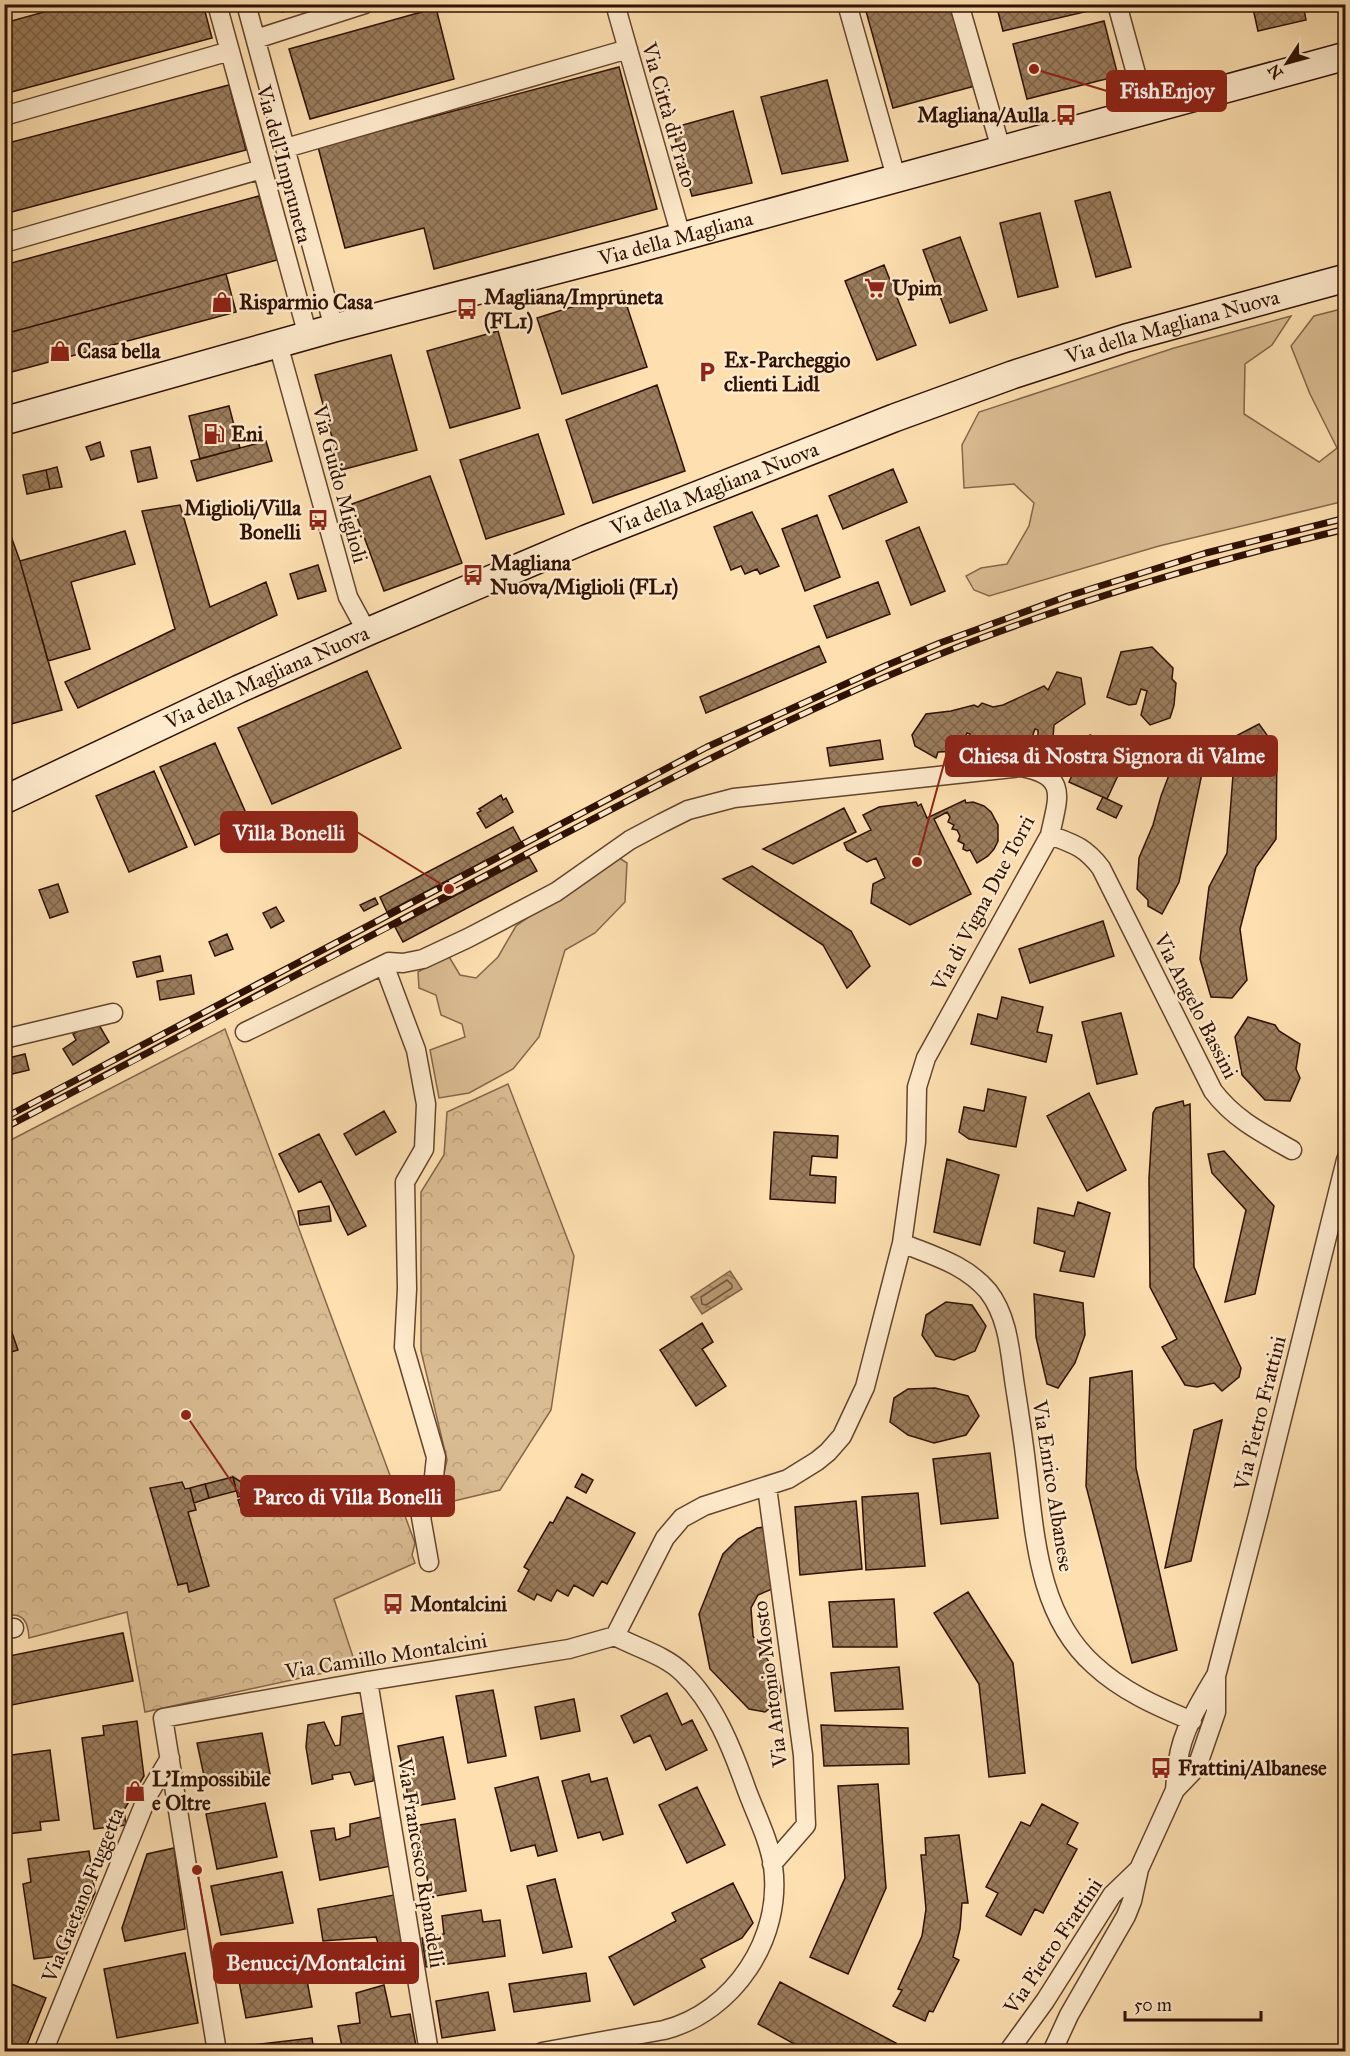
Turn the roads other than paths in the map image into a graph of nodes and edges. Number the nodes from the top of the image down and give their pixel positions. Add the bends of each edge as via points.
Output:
1 (217, 4) edge
2 (246, 4) edge
3 (365, 4) edge
4 (615, 4) edge
5 (847, 4) edge
6 (959, 4) edge
7 (1117, 4) edge
8 (256, 39) junction
9 (628, 49) junction
10 (230, 51) junction
11 (1346, 56) edge
12 (1146, 110) junction
13 (4, 116) edge
14 (286, 148) junction
15 (1000, 149) junction
16 (262, 169) junction
17 (896, 177) junction
18 (681, 236) junction
19 (4, 243) edge
20 (1346, 278) edge
21 (334, 328) junction
22 (308, 336) junction
23 (278, 345) junction
24 (4, 421) edge
25 (366, 632) junction
26 (4, 800) edge
27 (1050, 835) junction
28 (389, 962) junction
29 (113, 1013) dead end
30 (245, 1032) dead end
31 (4, 1039) edge
32 (1292, 1150) dead end
33 (1346, 1160) edge
34 (902, 1243) junction
35 (767, 1487) junction
36 (429, 1562) dead end
37 (615, 1636) junction
38 (1216, 1676) junction
39 (368, 1681) junction
40 (1192, 1721) junction
41 (170, 1758) junction
42 (1175, 1790) junction
43 (772, 1864) junction
44 (1139, 1869) junction
45 (570, 2049) edge
46 (44, 2052) edge
47 (217, 2052) edge
48 (429, 2052) edge
49 (542, 2052) edge
50 (1008, 2052) edge
51 (1052, 2052) edge

1 - 10 street, Via dell'Impruneta
2 - 8 street, Via dell'Impruneta
3 - 8 street
4 - 9 street, Via Città di Prato
5 - 17 street
6 - 15 street
7 - 12 street
8 - 14 street, Via dell'Impruneta
9 - 14 street
9 - 18 street, Via Città di Prato
10 - 13 street
10 - 16 street, Via dell'Impruneta
11 - 12 main road, Via della Magliana
12 - 15 main road, Via della Magliana
14 - 21 street, Via dell'Impruneta
15 - 17 main road, Via della Magliana
16 - 19 street
16 - 22 street, Via dell'Impruneta
17 - 18 main road, Via della Magliana
18 - 21 main road, Via della Magliana
20 - 25 main road, Via della Magliana Nuova via 1126,338 1012,375 585,539
21 - 22 main road, Via della Magliana
22 - 23 main road, Via della Magliana
23 - 24 main road, Via della Magliana
23 - 25 street, Via Guido Miglioli via 348,597
25 - 26 main road, Via della Magliana Nuova
27 - 28 street, Via di Vigna Due Torri via 1057,790 1048,776 1021,767 734,798 688,810 662,823 630,840 556,892 432,955 403,963
27 - 32 street, Via Angelo Bassini via 1090,854 1101,868 1213,1091 1226,1108
27 - 34 street, Via di Vigna Due Torri via 926,1058 917,1087 916,1142
28 - 30 street, Via di Vigna Due Torri
28 - 36 street via 386,970 416,1050 426,1104 424,1149 405,1182 404,1347 435,1457 433,1486 421,1517
29 - 31 street
33 - 38 street, Via Pietro Frattini
34 - 35 street, Via di Vigna Due Torri via 865,1387 842,1436 817,1461
34 - 40 street, Via Enrico Albanese via 964,1270 998,1307 1008,1338 1043,1577 1059,1621 1092,1664 1115,1683
35 - 37 street, Via di Vigna Due Torri via 704,1506 682,1518 665,1538
35 - 43 street, Via Antonio Mosto via 803,1755 806,1825
37 - 39 street, Via Camillo Montalcini via 569,1649
37 - 43 street via 668,1661 682,1671 704,1699 739,1767
38 - 40 street, Via Pietro Frattini
38 - 42 street, Via Pietro Frattini via 1216,1712 1197,1767
39 - 41 street, Via Camillo Montalcini via 163,1718
39 - 48 street, Via Francesco Ripandelli
40 - 42 street, Via Pietro Frattini via 1178,1759
41 - 46 street, Via Gaetano Fuggetta via 148,1795
41 - 47 street
42 - 44 street, Via Pietro Frattini
43 - 45 street via 773,1895 766,1933 750,1968 729,1992 701,2014 671,2028
44 - 50 street, Via Pietro Frattini via 1112,1895
44 - 51 street, Via Pietro Frattini via 1126,1916
45 - 49 street

